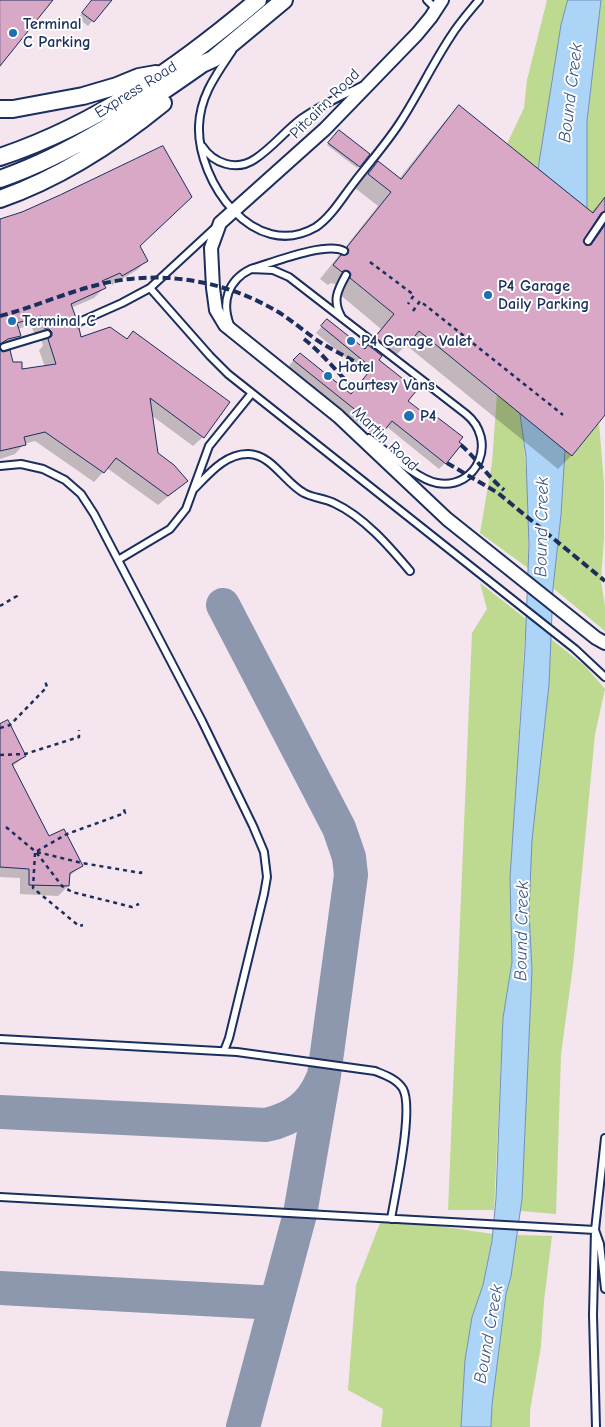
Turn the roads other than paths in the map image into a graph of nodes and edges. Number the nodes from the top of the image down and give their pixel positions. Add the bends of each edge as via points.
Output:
1 (258, 0) edge
2 (284, 0) edge
3 (479, 0) edge
4 (435, 3) edge
5 (245, 33) junction
6 (213, 59) junction
7 (168, 71) junction
8 (372, 80) junction
9 (0, 104) edge
10 (35, 104) junction
11 (0, 109) edge
12 (200, 142) junction
13 (0, 157) edge
14 (0, 180) edge
15 (1, 199) edge
16 (234, 210) junction
17 (605, 216) edge
18 (220, 223) junction
19 (588, 241) dead end
20 (344, 251) dead end
21 (251, 269) junction
22 (346, 275) dead end
23 (150, 288) junction
24 (344, 321) junction
25 (77, 322) dead end
26 (47, 334) dead end
27 (239, 337) junction
28 (4, 348) dead end
29 (252, 393) junction
30 (323, 404) junction
31 (0, 466) edge
32 (193, 490) junction
33 (118, 560) junction
34 (410, 571) dead end
35 (605, 643) edge
36 (605, 677) edge
37 (0, 1040) edge
38 (224, 1051) junction
39 (605, 1138) edge
40 (0, 1197) edge
41 (391, 1219) junction
42 (595, 1230) junction
43 (605, 1289) edge
44 (596, 1427) edge

1 - 7 street, Express Road
2 - 5 street
3 - 16 lane via 451,36 396,128 321,223 294,234 273,235 260,231
4 - 8 street, Pitcairn Road via 417,34
5 - 6 street
5 - 12 lane via 208,88 200,114
6 - 14 street via 88,140
6 - 15 street via 205,70 116,139 52,177
7 - 10 street via 83,96
7 - 13 street, Express Road via 82,122
8 - 12 lane via 309,113 254,160 244,164 219,162
8 - 16 street, Pitcairn Road via 316,138
9 - 10 street
10 - 11 street
12 - 16 lane via 211,177
16 - 18 street, Pitcairn Road
17 - 19 lane
18 - 23 lane
18 - 27 street, Martin Road via 212,248 214,304 221,320
20 - 21 lane via 330,247 319,249
21 - 24 lane via 284,274
21 - 27 lane via 238,277 226,296 226,314
22 - 24 lane via 337,296
23 - 25 lane
23 - 29 lane via 218,365
24 - 30 lane via 471,418 480,434 482,451 474,468 461,479 450,483 430,481
26 - 28 lane
27 - 30 street, Martin Road
29 - 32 lane via 209,446
29 - 36 lane via 575,649
30 - 35 street, Martin Road via 439,512
31 - 33 lane via 21,464 43,469 65,480 81,494
32 - 33 lane via 186,509 170,529
32 - 34 lane via 216,466 234,456 249,454 261,457 304,493 346,509 379,536
33 - 38 lane via 202,721 264,852 267,877 264,894
37 - 38 lane
38 - 41 lane via 375,1071 396,1081 403,1089 407,1106
39 - 42 lane
40 - 41 lane
41 - 42 lane
42 - 43 lane via 600,1244
42 - 44 lane

